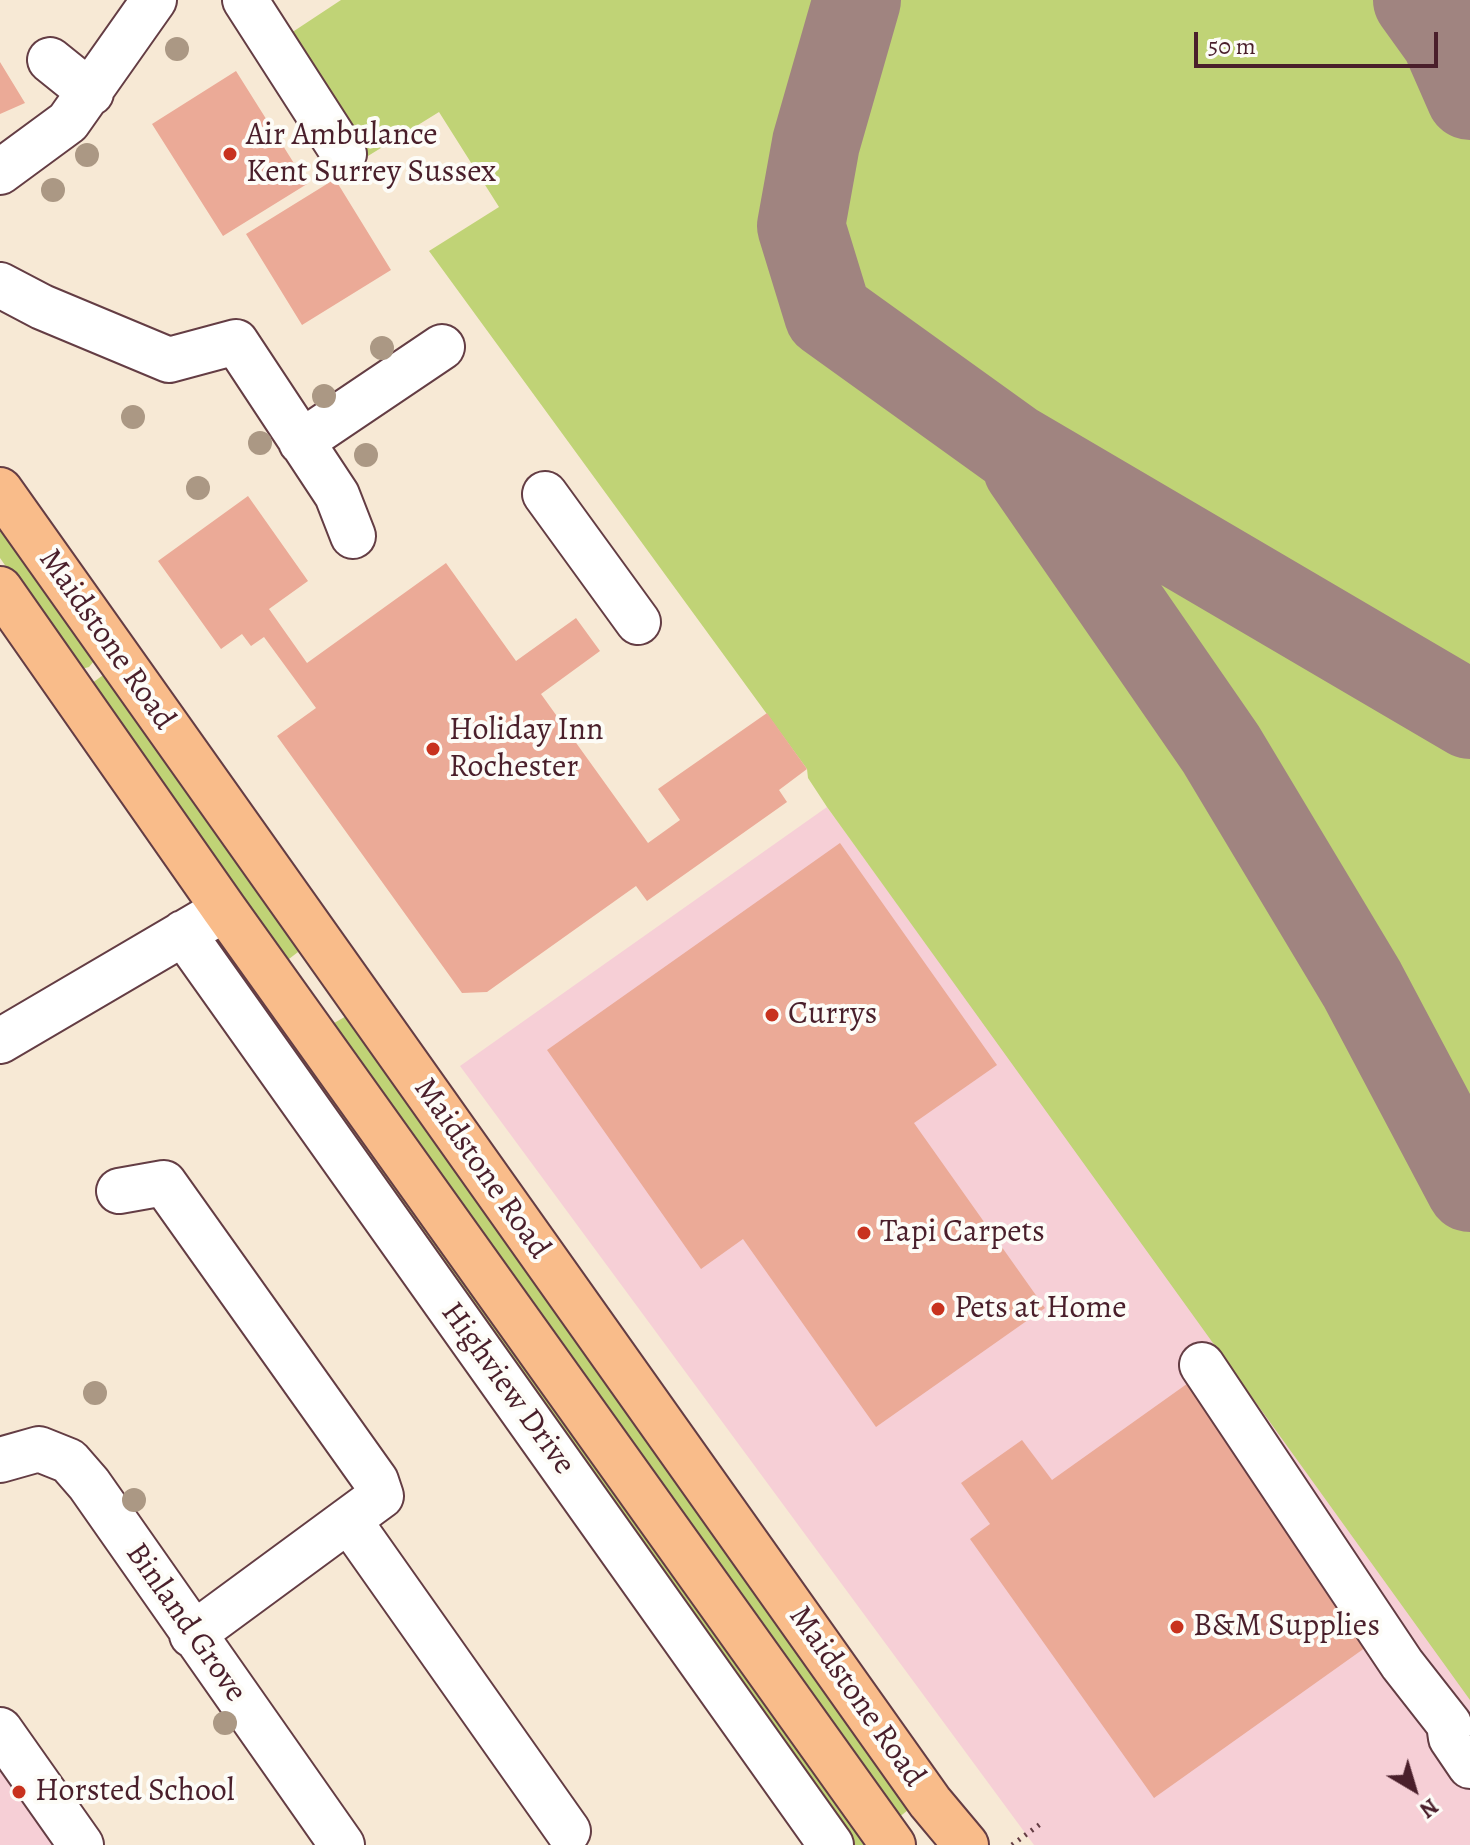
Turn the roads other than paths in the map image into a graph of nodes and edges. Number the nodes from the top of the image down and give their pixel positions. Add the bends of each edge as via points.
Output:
1 (245, 0) edge
2 (146, 4) edge
3 (50, 60) dead end
4 (91, 93) junction
5 (344, 154) dead end
6 (0, 172) edge
7 (0, 285) edge
8 (442, 347) dead end
9 (301, 442) junction
10 (0, 490) edge
11 (545, 494) dead end
12 (353, 536) dead end
13 (1, 592) edge
14 (638, 622) dead end
15 (224, 909) junction
16 (183, 933) junction
17 (0, 1041) edge
18 (119, 1191) dead end
19 (1202, 1365) dead end
20 (0, 1460) edge
21 (350, 1522) junction
22 (192, 1635) junction
23 (0, 1730) edge
24 (1470, 1766) edge
25 (568, 1831) dead end
26 (81, 1845) edge
27 (342, 1845) edge
28 (831, 1845) edge
29 (893, 1845) edge
30 (966, 1845) edge

1 - 5 street
2 - 4 street
3 - 4 street
4 - 6 street via 68,122
7 - 9 street via 169,360 236,342
8 - 9 street
9 - 12 street via 337,495
10 - 30 main road, Maidstone Road via 930,1802
11 - 14 street
13 - 15 main road, Maidstone Road
15 - 16 street
15 - 29 main road, Maidstone Road
16 - 17 street
16 - 28 street, Highview Drive
18 - 21 street via 164,1183 376,1481 381,1496
19 - 24 street via 1402,1664 1449,1724 1451,1738
20 - 22 street, Binland Grove via 39,1449 69,1461
21 - 22 street
21 - 25 street
22 - 27 street, Binland Grove
23 - 26 street

